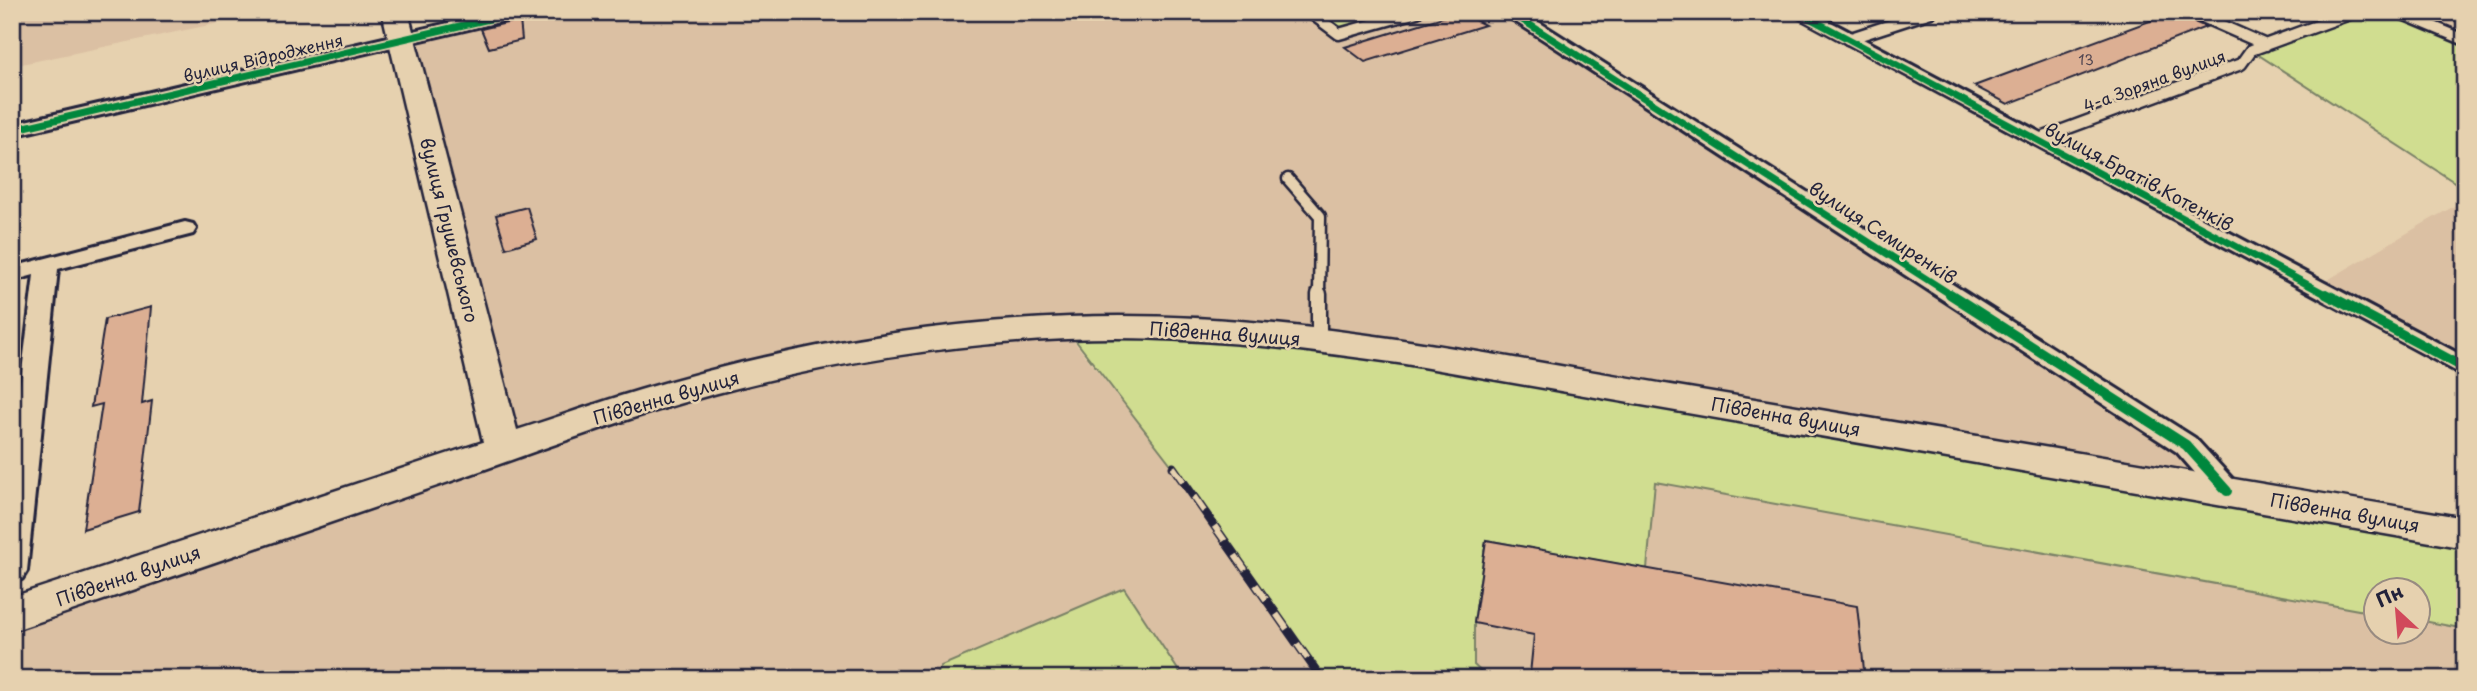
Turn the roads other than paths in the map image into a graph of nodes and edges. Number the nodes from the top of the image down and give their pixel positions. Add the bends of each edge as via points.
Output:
1 (520, 12) edge
2 (1417, 12) edge
3 (1510, 12) edge
4 (1798, 12) edge
5 (1931, 12) edge
6 (2191, 12) edge
7 (2355, 12) edge
8 (2398, 12) edge
9 (1311, 13) edge
10 (399, 26) edge
11 (1848, 39) junction
12 (2465, 40) edge
13 (2266, 45) junction
14 (12, 130) edge
15 (2036, 140) junction
16 (1288, 179) dead end
17 (185, 229) dead end
18 (47, 264) junction
19 (12, 274) edge
20 (1319, 340) junction
21 (2465, 368) edge
22 (503, 448) junction
23 (2227, 491) junction
24 (2465, 533) edge
25 (12, 571) edge
26 (12, 614) edge

1 - 10 street, вулиця Відродження
2 - 9 lane via 1339,34
3 - 23 street, вулиця Семиренків via 2186,445
4 - 11 street, вулиця Братів Котенків
5 - 11 lane
6 - 13 lane
7 - 13 lane, 4-а Зоряна вулиця
8 - 12 lane
10 - 14 street, вулиця Відродження
10 - 22 main road, вулиця Грушевського
11 - 15 street, вулиця Братів Котенків
13 - 15 lane, 4-а Зоряна вулиця via 2251,50 2241,65
15 - 21 street, вулиця Братів Котенків
16 - 20 lane via 1320,216
17 - 18 street
18 - 19 street
18 - 25 street
20 - 22 main road, Південна вулиця via 1207,328 1103,327 997,332 883,346 738,375
20 - 23 main road, Південна вулиця
22 - 26 main road, Південна вулиця
23 - 24 main road, Південна вулиця

